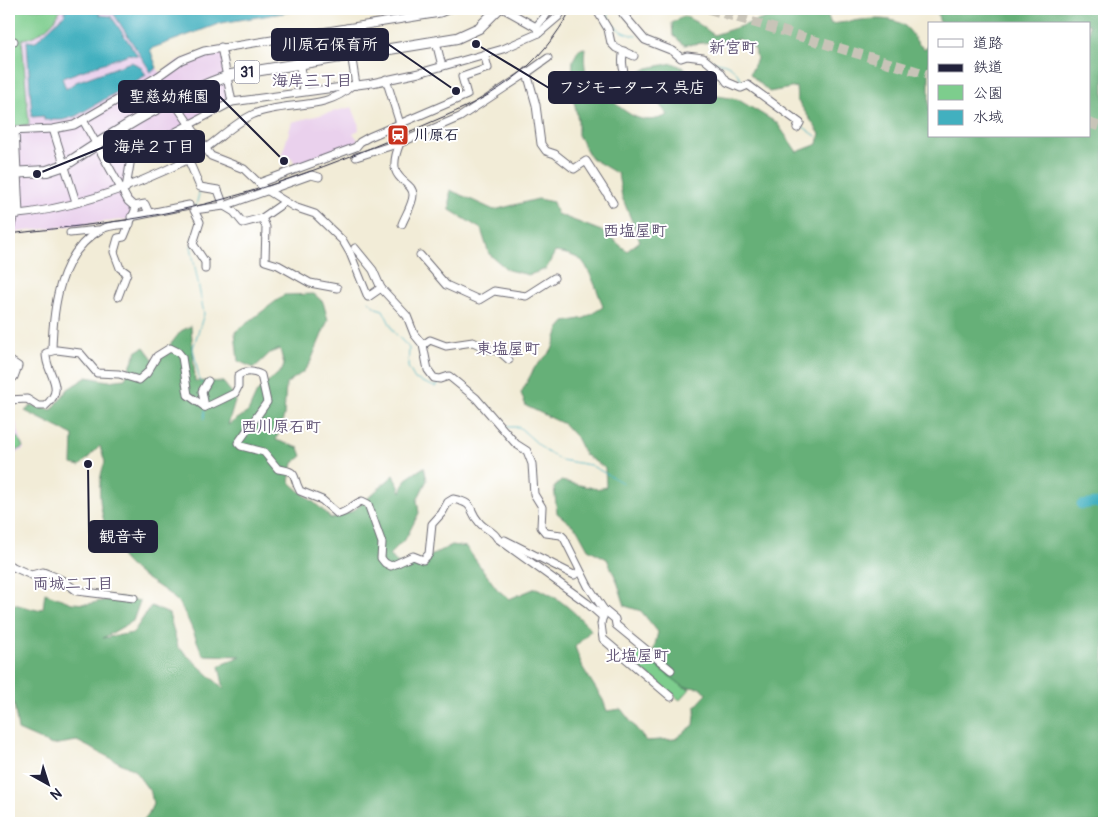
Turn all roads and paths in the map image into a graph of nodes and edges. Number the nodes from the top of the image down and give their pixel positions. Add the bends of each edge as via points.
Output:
1 (450, 9) edge
2 (498, 9) edge
3 (504, 9) edge
4 (551, 9) edge
5 (564, 9) edge
6 (596, 9) edge
7 (622, 9) edge
8 (347, 28) junction
9 (537, 30) junction
10 (295, 36) junction
11 (436, 42) junction
12 (221, 47) junction
13 (624, 51) junction
14 (484, 54) junction
15 (352, 55) junction
16 (634, 56) dead end
17 (548, 58) dead end
18 (301, 62) junction
19 (442, 66) junction
20 (527, 73) junction
21 (228, 76) junction
22 (157, 77) junction
23 (386, 80) junction
24 (354, 86) junction
25 (304, 90) junction
26 (634, 95) dead end
27 (171, 100) junction
28 (232, 102) junction
29 (83, 120) junction
30 (190, 126) junction
31 (400, 126) junction
32 (798, 126) dead end
33 (53, 129) junction
34 (12, 130) edge
35 (400, 143) junction
36 (96, 144) junction
37 (204, 148) junction
38 (356, 158) dead end
39 (188, 159) junction
40 (65, 165) junction
41 (13, 173) edge
42 (319, 177) dead end
43 (259, 183) junction
44 (124, 188) junction
45 (268, 191) junction
46 (76, 202) junction
47 (285, 202) junction
48 (613, 203) dead end
49 (189, 205) dead end
50 (134, 206) junction
51 (224, 206) junction
52 (149, 213) junction
53 (14, 214) edge
54 (262, 218) junction
55 (131, 220) junction
56 (402, 224) dead end
57 (11, 226) dead end
58 (101, 229) junction
59 (70, 233) dead end
60 (355, 248) dead end
61 (420, 255) dead end
62 (204, 269) dead end
63 (554, 278) dead end
64 (337, 288) dead end
65 (381, 288) junction
66 (118, 297) dead end
67 (423, 345) junction
68 (52, 350) junction
69 (9, 360) edge
70 (509, 360) dead end
71 (9, 381) edge
72 (208, 381) dead end
73 (9, 400) edge
74 (205, 407) junction
75 (495, 534) junction
76 (9, 565) edge
77 (580, 572) junction
78 (134, 598) dead end
79 (603, 613) junction
80 (671, 670) dead end
81 (671, 697) dead end

1 - 8 street
2 - 11 highway, 31 via 470,33
3 - 9 street
4 - 9 street
5 - 9 street via 560,16
6 - 13 street via 611,42
7 - 32 street via 643,37 681,58 687,56 706,61 727,82 746,86
8 - 10 street
8 - 15 street
9 - 14 street
10 - 12 street
10 - 18 street
11 - 15 highway, 31
11 - 19 street
12 - 21 street
12 - 22 street via 188,56
13 - 16 street
13 - 26 street via 622,57 628,85
14 - 19 street
14 - 31 street via 488,68 462,77 467,95
15 - 18 highway, 31
15 - 24 street
17 - 20 street
18 - 21 highway, 31
18 - 25 street
19 - 23 street
20 - 35 street via 460,117
20 - 48 street via 544,149 574,169 586,161
21 - 27 highway, 31
21 - 28 street
22 - 27 street
22 - 29 street
23 - 24 street
23 - 31 street
24 - 25 street
24 - 37 street via 336,98 253,115
25 - 28 street
27 - 30 street
27 - 36 highway, 31
28 - 30 street
29 - 33 street
29 - 36 street
30 - 37 street
30 - 44 street via 132,156
31 - 43 street via 360,142 356,147
33 - 34 street
33 - 40 street
34 - 41 street
35 - 38 street
35 - 56 street via 394,161 395,170 412,190 413,196
36 - 40 highway, 31
36 - 44 street
37 - 39 street
37 - 43 street via 215,159 244,169
39 - 44 street
39 - 51 street via 200,187 218,190
40 - 41 highway, 31 via 47,171
40 - 46 street
41 - 53 street
42 - 45 street via 311,175
43 - 45 street
44 - 46 street
44 - 50 street
45 - 47 street
45 - 51 street
46 - 53 street
47 - 54 street
47 - 65 street via 315,214 343,242 368,297
49 - 52 street
50 - 52 street via 145,204
50 - 55 street
51 - 54 street via 243,223
51 - 62 street via 194,210 200,222 193,244 205,262
52 - 55 street
53 - 57 street
54 - 64 street via 266,227 266,262 310,283
55 - 58 street
55 - 66 street via 124,237 118,238 114,252 120,268 128,274
58 - 59 street
58 - 68 street via 70,258 56,296
60 - 65 street via 373,270
61 - 63 street via 446,285 473,299 484,298 494,291 526,296
65 - 67 street via 407,316 414,334
67 - 70 street via 430,340 446,346 473,342 500,352
67 - 77 street via 428,370 434,378 449,376 453,379 476,398 516,444 527,452 532,464 534,494 542,507 541,527 546,533 564,538
68 - 73 street via 46,353 46,359 56,389 53,399 45,406 38,406 27,399
68 - 74 street via 80,353 97,373 119,374 139,380 157,356 173,349 182,357 188,395
69 - 71 street via 18,366
72 - 74 street via 202,391
74 - 75 street via 235,393 238,376 242,373 248,371 261,375 267,402 240,437 239,445 264,452 278,469 291,470 300,491 322,500 338,514 343,514 355,503 362,501 368,504 382,543 381,558 391,566 413,556 424,560 429,554 432,524 453,498 466,503 473,509 477,521
75 - 77 street via 574,575
75 - 79 street
76 - 78 street via 31,575 43,572 51,575 76,592
77 - 79 street
79 - 80 street via 615,619 616,625
79 - 81 street via 603,639

